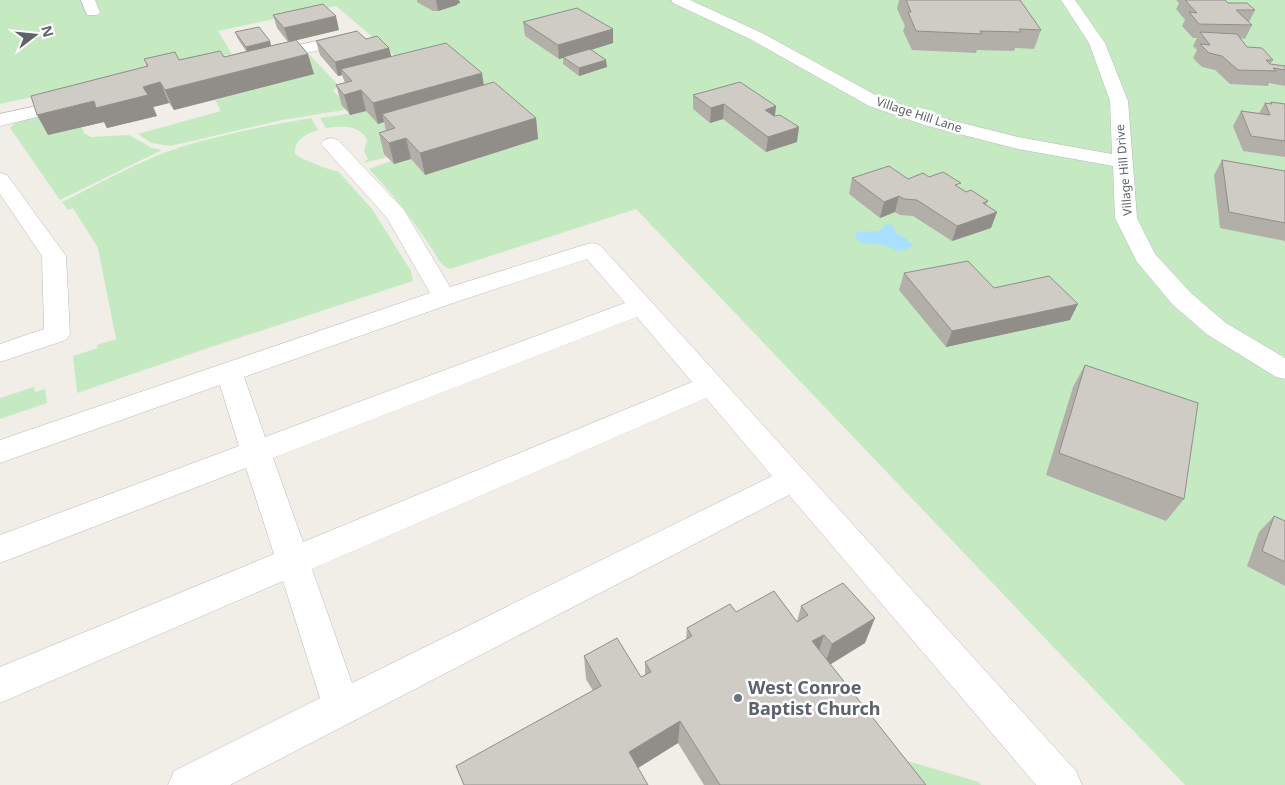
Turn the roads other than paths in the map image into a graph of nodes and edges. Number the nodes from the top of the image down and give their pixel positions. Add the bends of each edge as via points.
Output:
1 (678, 0) edge
2 (1068, 0) edge
3 (346, 40) edge
4 (250, 62) edge
5 (86, 100) edge
6 (0, 120) edge
7 (331, 144) dead end
8 (1121, 162) junction
9 (0, 179) edge
10 (444, 297) junction
11 (641, 306) junction
12 (0, 353) edge
13 (1285, 370) edge
14 (229, 372) junction
15 (711, 385) junction
16 (0, 452) edge
17 (255, 453) junction
18 (793, 479) junction
19 (0, 549) edge
20 (292, 562) junction
21 (0, 686) edge
22 (342, 707) junction
23 (188, 785) edge
24 (1062, 785) edge

1 - 8 street, Village Hill Lane via 756,36 875,102 931,121 1018,143
2 - 8 street, Village Hill Drive via 1097,43 1119,101
3 - 4 street
5 - 6 street
7 - 10 street via 396,215
8 - 13 street, Village Hill Drive via 1126,218 1145,257 1182,299 1217,329
9 - 12 street via 54,256 58,334
10 - 11 street via 592,250
10 - 14 street
11 - 15 street
11 - 17 street
14 - 16 street
14 - 17 street
15 - 18 street
15 - 20 street
17 - 19 street
17 - 20 street
18 - 22 street
18 - 24 street
20 - 21 street
20 - 22 street
22 - 23 street

